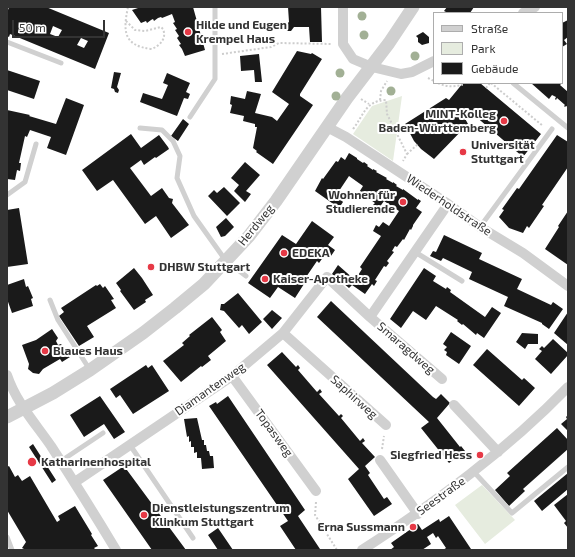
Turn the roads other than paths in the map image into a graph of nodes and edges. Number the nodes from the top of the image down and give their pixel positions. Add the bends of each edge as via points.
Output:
1 (215, 7) edge
2 (343, 7) edge
3 (413, 7) edge
4 (535, 7) edge
5 (525, 12) edge
6 (7, 42) edge
7 (433, 62) edge
8 (61, 63) dead end
9 (372, 67) junction
10 (514, 84) edge
11 (190, 117) dead end
12 (327, 127) junction
13 (140, 128) dead end
14 (568, 128) edge
15 (551, 130) road end
16 (36, 144) dead end
17 (7, 195) edge
18 (448, 204) junction
19 (480, 227) junction
20 (415, 252) junction
21 (226, 261) junction
22 (246, 276) dead end
23 (327, 277) joint
24 (462, 281) dead end
25 (568, 286) edge
26 (50, 300) dead end
27 (370, 317) junction
28 (283, 333) junction
29 (90, 370) junction
30 (7, 375) edge
31 (232, 376) junction
32 (442, 379) dead end
33 (568, 387) edge
34 (454, 405) dead end
35 (23, 408) junction
36 (7, 417) edge
37 (386, 425) road end
38 (103, 433) dead end
39 (130, 445) junction
40 (498, 452) junction
41 (380, 460) road end
42 (61, 461) junction
43 (568, 467) edge
44 (474, 472) junction
45 (75, 482) junction
46 (316, 491) dead end
47 (418, 514) junction
48 (7, 537) edge
49 (193, 538) dead end
50 (12, 550) edge
51 (116, 550) edge
52 (362, 550) edge

1 - 11 lane via 215,79
2 - 9 street via 343,44 353,59
3 - 9 street, Herdweg
4 - 5 street
6 - 8 lane
7 - 9 street via 412,72 401,74
9 - 12 street, Herdweg
10 - 14 lane
12 - 18 street, Wiederholdstraße
12 - 21 street, Herdweg via 276,201
13 - 21 lane via 162,130 173,141 180,156 177,178 194,216
15 - 19 lane
16 - 17 lane via 25,182
18 - 19 street, Wiederholdstraße
18 - 20 street, Smaragdweg
19 - 25 street, Wiederholdstraße via 523,253
20 - 24 lane
20 - 27 street, Smaragdweg
21 - 22 lane
21 - 29 street, Herdweg via 204,284 175,308
23 - 27 street, Smaragdweg
23 - 28 street, Diamantenweg
26 - 29 lane via 58,320
27 - 32 street, Smaragdweg
28 - 31 street, Diamantenweg
28 - 37 street, Saphirweg
29 - 35 street, Herdweg
30 - 35 street via 10,386
31 - 39 street, Diamantenweg
31 - 46 street, Topasweg
33 - 40 street, Seestraße
34 - 40 street
35 - 36 street, Herdweg
35 - 42 street
38 - 42 lane
39 - 45 street, Diamantenweg
39 - 49 lane
40 - 44 street, Seestraße
41 - 47 street
42 - 45 street
43 - 44 lane via 512,513
44 - 47 street, Seestraße
45 - 51 street
47 - 52 street, Seestraße
48 - 50 lane

